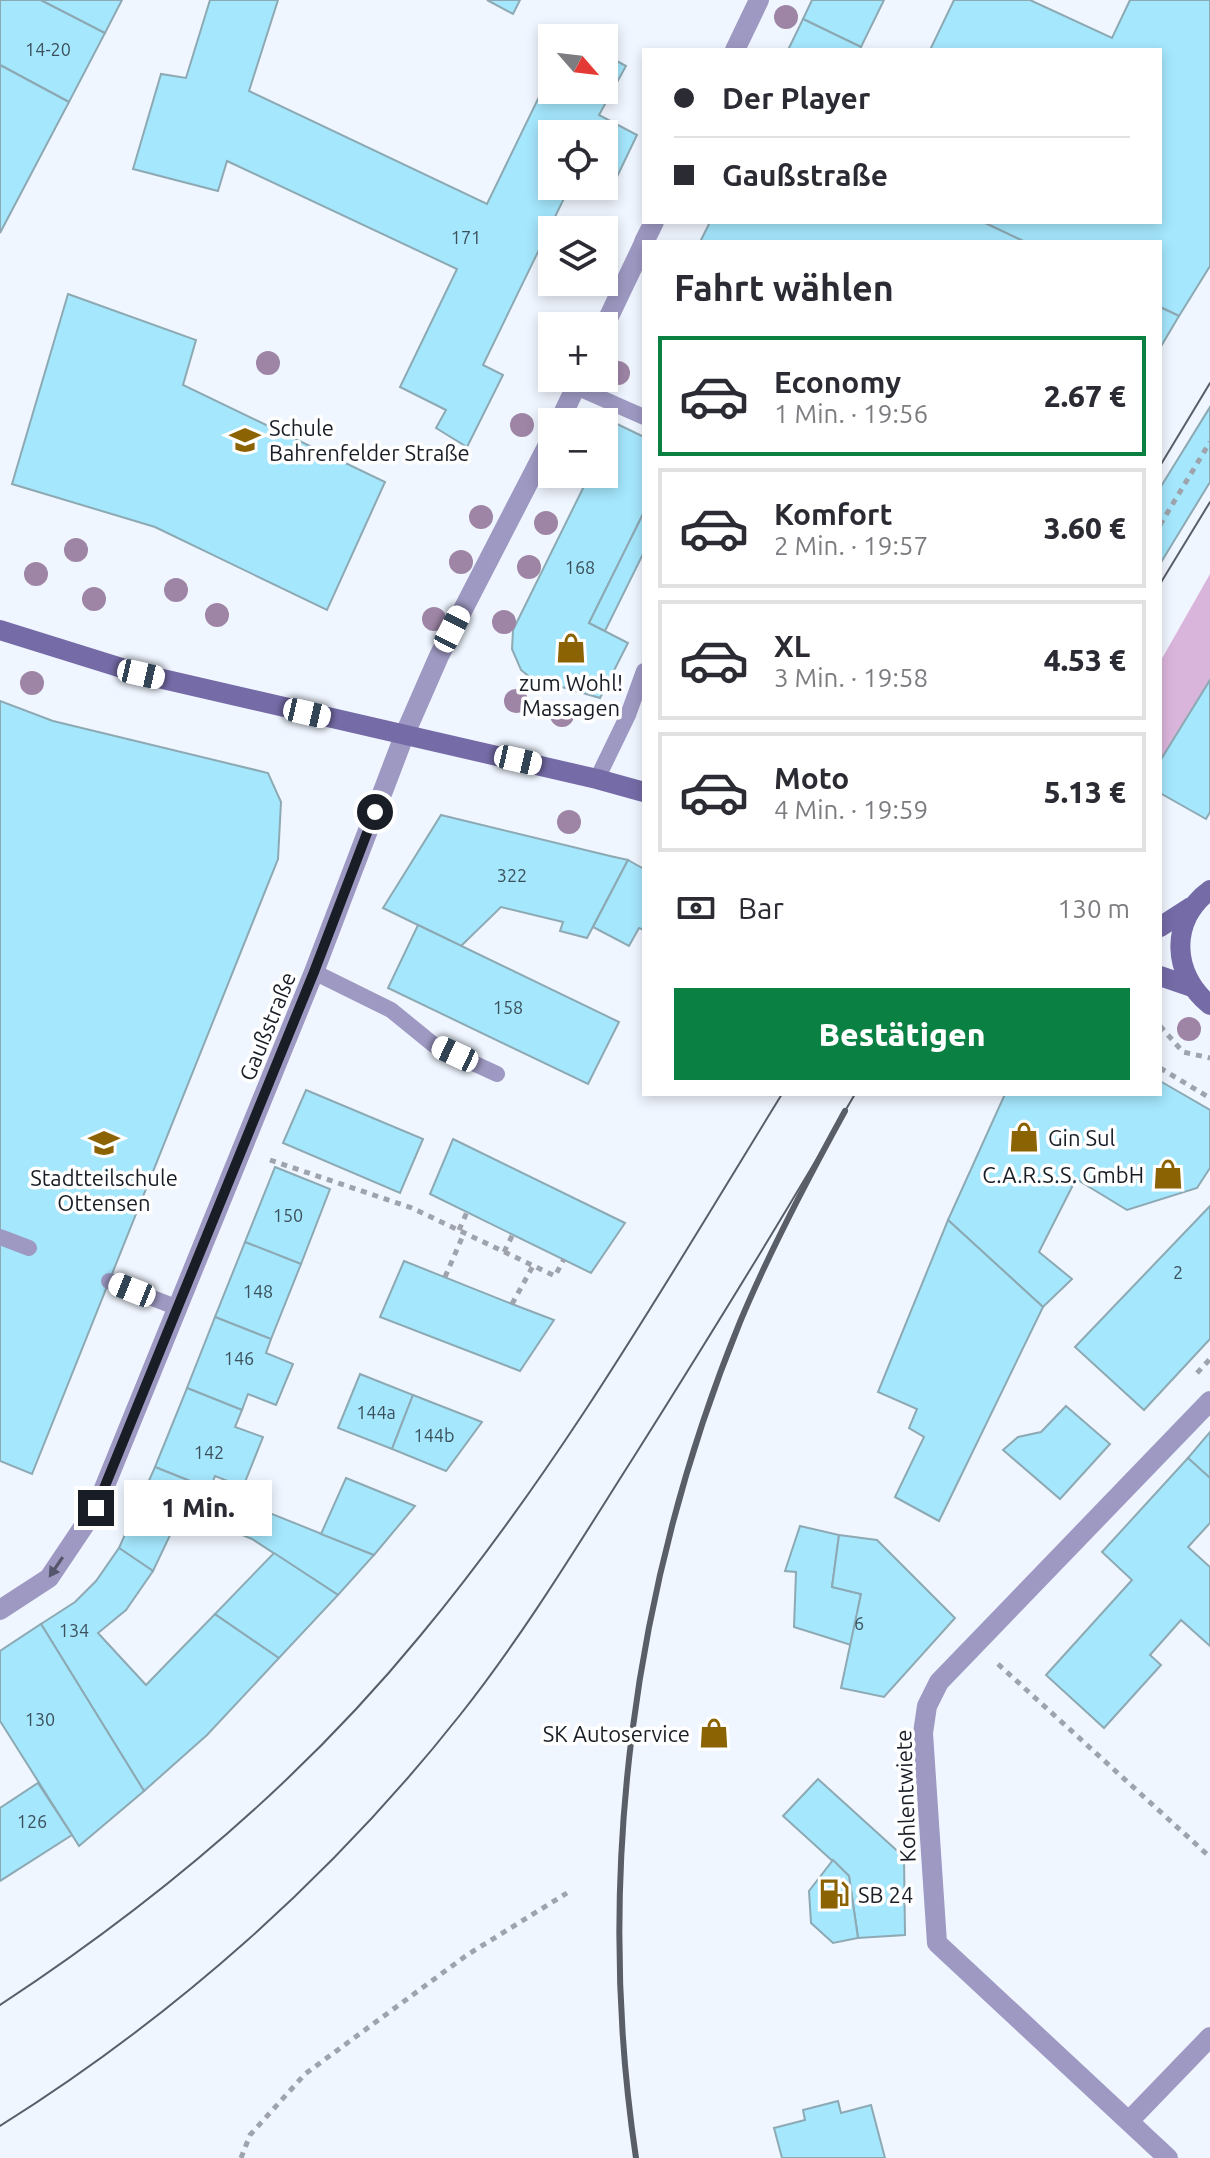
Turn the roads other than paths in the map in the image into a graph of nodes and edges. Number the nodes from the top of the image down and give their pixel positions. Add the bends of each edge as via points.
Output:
1 (759, 0) edge
2 (736, 48) edge
3 (642, 246) edge
4 (611, 312) edge
5 (597, 392) edge
6 (642, 416) edge
7 (538, 465) edge
8 (0, 630) edge
9 (642, 676) edge
10 (404, 736) junction
11 (597, 779) junction
12 (642, 791) edge
13 (1210, 890) edge
14 (1195, 905) junction
15 (1162, 926) edge
16 (314, 972) junction
17 (1162, 976) edge
18 (1192, 987) junction
19 (1210, 1005) edge
20 (497, 1074) dead end
21 (0, 1237) edge
22 (29, 1248) dead end
23 (109, 1281) dead end
24 (178, 1308) junction
25 (1210, 1401) edge
26 (0, 1610) edge
27 (1210, 2037) edge
28 (1129, 2121) junction
29 (1168, 2158) edge

1 - 2 street
3 - 4 street
5 - 6 lane
7 - 10 street, Gaußstraße via 439,656
8 - 10 street via 141,674
9 - 11 lane
10 - 11 street
10 - 16 street, Gaußstraße
11 - 12 street
13 - 14 street
14 - 15 street
14 - 18 street via 1182,928 1180,947
16 - 20 lane via 391,1010 434,1045
16 - 24 street, Gaußstraße
17 - 18 street
18 - 19 street
21 - 22 lane
23 - 24 lane
24 -> 26 street, Gaußstraße via 96,1508 49,1578
25 - 28 street, Kohlentwiete via 939,1682 927,1706 923,1733 937,1943
27 - 28 street
28 - 29 street, Kohlentwiete

